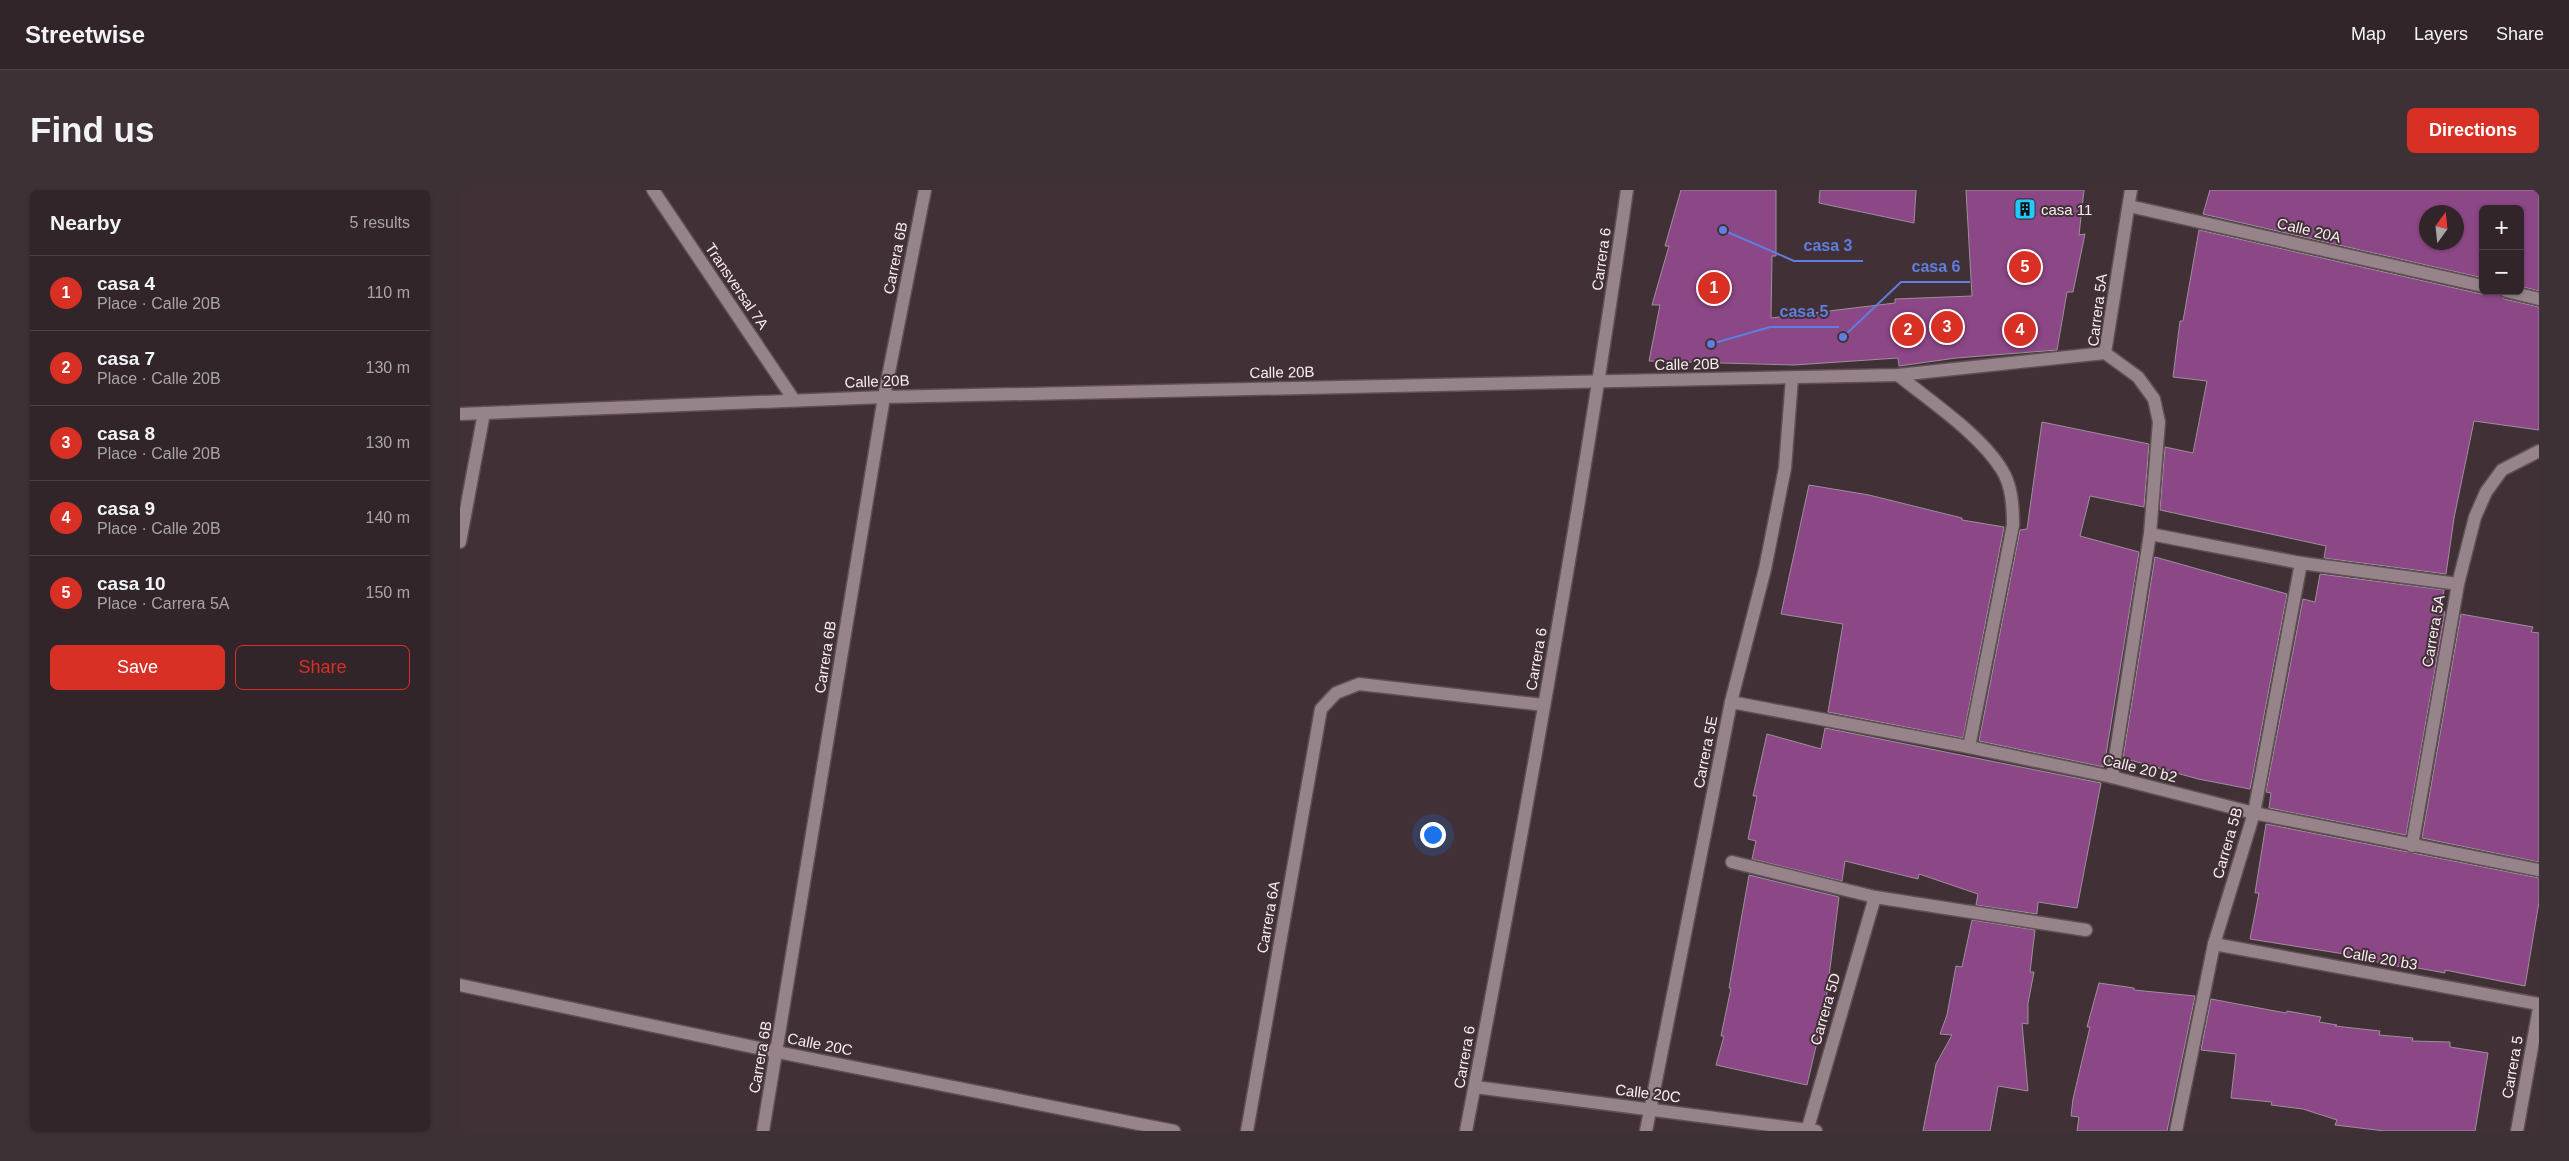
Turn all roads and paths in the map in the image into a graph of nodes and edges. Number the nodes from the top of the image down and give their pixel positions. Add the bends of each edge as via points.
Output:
1 (654, 190) edge
2 (925, 190) edge
3 (1628, 190) edge
4 (2131, 190) edge
5 (2129, 206) junction
6 (2479, 285) edge
7 (2522, 295) edge
8 (2539, 299) edge
9 (2105, 353) junction
10 (1898, 375) junction
11 (1792, 378) junction
12 (1600, 381) junction
13 (884, 396) junction
14 (794, 400) junction
15 (484, 413) junction
16 (460, 414) edge
17 (2539, 451) edge
18 (2150, 534) junction
19 (460, 542) edge
20 (2301, 563) junction
21 (2458, 584) junction
22 (1731, 702) junction
23 (1544, 705) junction
24 (1969, 747) junction
25 (2112, 777) junction
26 (2254, 813) junction
27 (2412, 846) junction
28 (1732, 862) dead end
29 (2539, 870) edge
30 (1876, 896) junction
31 (2086, 930) dead end
32 (2214, 944) junction
33 (460, 985) edge
34 (2539, 1004) edge
35 (2539, 1008) edge
36 (778, 1052) junction
37 (1475, 1087) junction
38 (1650, 1110) junction
39 (1810, 1130) edge
40 (763, 1131) edge
41 (1174, 1131) edge
42 (1247, 1131) edge
43 (1466, 1131) edge
44 (1646, 1131) edge
45 (2176, 1131) edge
46 (2517, 1131) edge

1 - 14 street, Transversal 7A
2 - 13 street, Carrera 6B
3 - 12 street, Carrera 6
4 - 5 street, Carrera 5A
5 - 6 street, Calle 20A
5 - 9 street, Carrera 5A
7 - 8 street
9 - 10 street, Calle 20B
9 - 18 street, Carrera 5A via 2138,377 2154,399 2159,422
10 - 11 street, Calle 20B
10 - 24 street via 1984,446 2003,470 2013,506 2013,525
11 - 12 street, Calle 20B
11 - 22 street, Carrera 5E via 1785,468 1765,569
12 - 13 street, Calle 20B
12 - 23 street, Carrera 6
13 - 14 street, Calle 20B
13 - 36 street, Carrera 6B
14 - 15 street, Calle 20B
15 - 16 street, Calle 20B
15 - 19 street
17 - 21 street, Carrera 5A via 2502,470 2486,492 2475,518
18 - 20 street
18 - 25 street, Carrera 5A
20 - 21 street
20 - 26 street, Carrera 5B
21 - 27 street, Carrera 5A
22 - 24 street, Calle 20 b2
22 - 38 street, Carrera 5E
23 - 37 street, Carrera 6
23 - 42 street, Carrera 6A via 1359,684 1336,693 1321,709
24 - 25 street, Calle 20 b2
25 - 26 street, Calle 20 b2
26 - 27 street, Calle 20 b2
26 - 32 street, Carrera 5B
27 - 29 street, Calle 20 b2
28 - 30 street
30 - 31 street
30 - 39 street, Carrera 5D
32 - 34 street, Calle 20 b3
32 - 45 street, Carrera 5B
33 - 36 street, Calle 20C
35 - 46 street, Carrera 5
36 - 40 street, Carrera 6B
36 - 41 street, Calle 20C
37 - 38 street, Calle 20C
37 - 43 street, Carrera 6
38 - 39 street, Calle 20C
38 - 44 street, Carrera 5E

